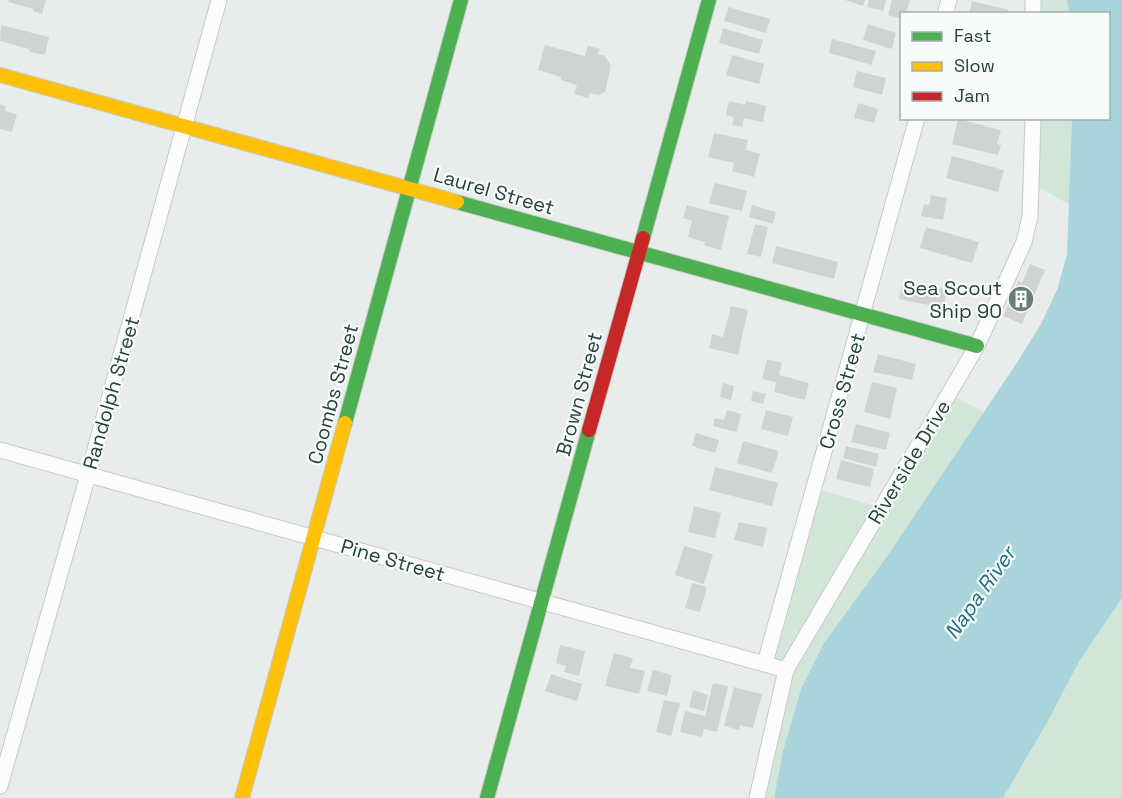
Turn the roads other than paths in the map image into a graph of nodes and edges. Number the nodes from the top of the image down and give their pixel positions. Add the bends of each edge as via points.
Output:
1 (219, 0) edge
2 (461, 0) edge
3 (709, 0) edge
4 (0, 75) edge
5 (916, 120) edge
6 (1033, 120) edge
7 (185, 127) junction
8 (410, 188) junction
9 (639, 252) junction
10 (863, 314) junction
11 (977, 346) junction
12 (0, 450) edge
13 (88, 475) junction
14 (314, 538) junction
15 (542, 602) junction
16 (765, 663) junction
17 (786, 670) junction
18 (0, 786) edge
19 (242, 798) edge
20 (487, 798) edge
21 (757, 798) edge

1 - 7 street, Randolph Street
2 - 8 street, Coombs Street
3 - 9 street, Brown Street
4 - 7 street, Laurel Street
5 - 10 street, Cross Street
6 - 11 street, Riverside Drive via 1030,217 1023,242
7 - 8 street, Laurel Street
7 - 13 street, Randolph Street
8 - 9 street, Laurel Street
8 - 14 street, Coombs Street
9 - 10 street, Laurel Street
9 - 15 street, Brown Street
10 - 11 street, Laurel Street
10 - 16 street, Cross Street
11 - 17 street, Riverside Drive
12 - 13 street, Pine Street
13 - 14 street, Pine Street
13 - 18 street, Randolph Street
14 - 15 street, Pine Street
14 - 19 street, Coombs Street
15 - 16 street, Pine Street
15 - 20 street, Brown Street
16 - 17 street, Pine Street
17 - 21 street, Riverside Drive

